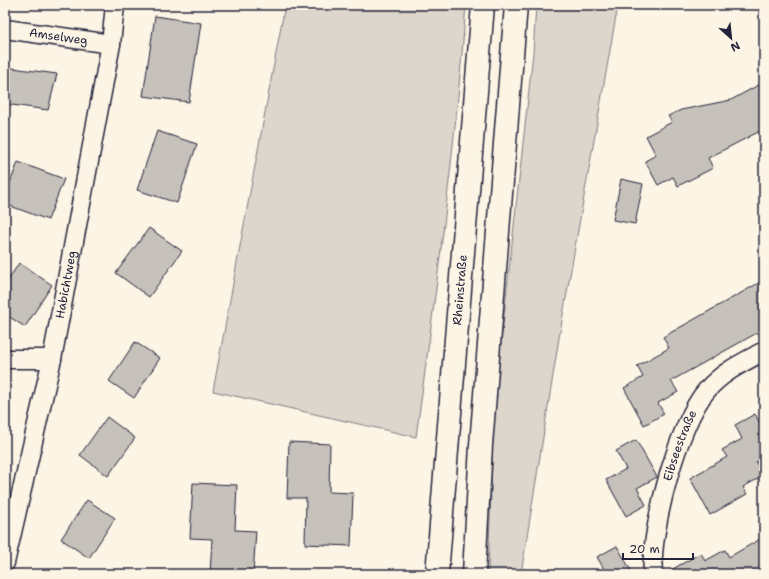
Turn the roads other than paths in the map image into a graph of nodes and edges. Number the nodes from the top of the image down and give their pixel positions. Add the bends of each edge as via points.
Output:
1 (115, 5) edge
2 (483, 5) edge
3 (516, 5) edge
4 (5, 29) edge
5 (111, 44) junction
6 (764, 350) edge
7 (5, 359) edge
8 (52, 359) junction
9 (5, 563) edge
10 (437, 574) edge
11 (474, 574) edge
12 (653, 574) edge

1 - 5 street, Habichtweg
2 - 10 street, Rheinstraße
3 - 11 street via 481,445
4 - 5 street, Amselweg
5 - 8 street, Habichtweg
6 - 12 street, Eibseestraße via 717,380 706,391 688,420 654,533
7 - 8 street
8 - 9 street, Habichtweg

